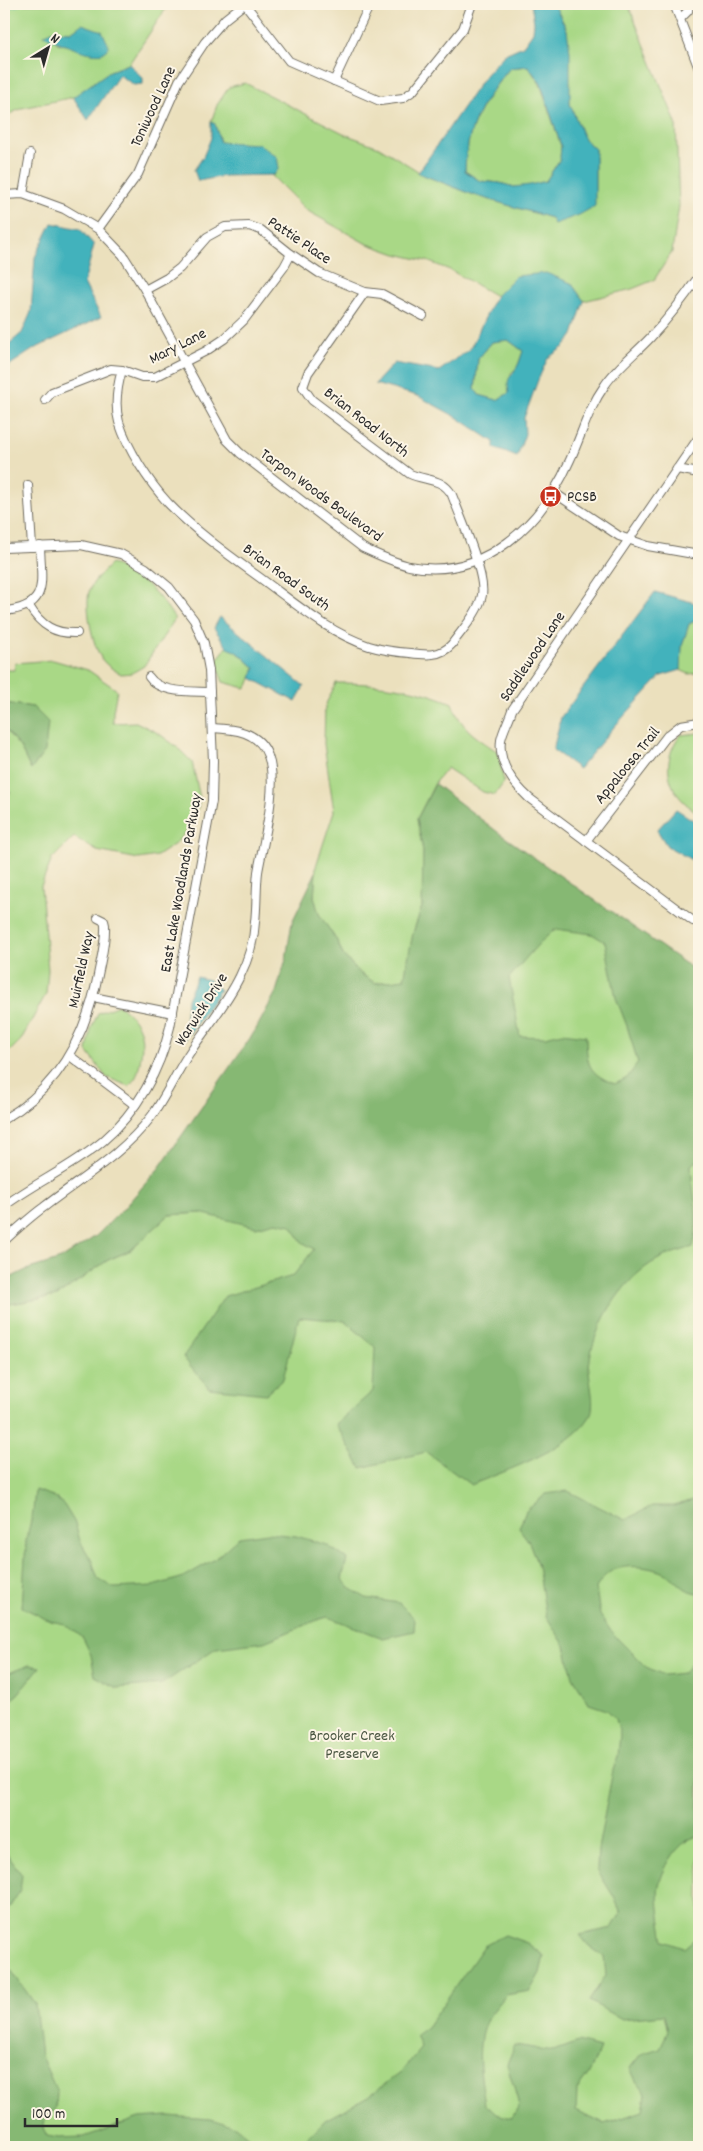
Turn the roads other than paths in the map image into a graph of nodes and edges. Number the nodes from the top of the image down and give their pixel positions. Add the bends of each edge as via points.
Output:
1 (245, 4) edge
2 (370, 4) edge
3 (472, 4) edge
4 (674, 4) edge
5 (689, 4) edge
6 (680, 19) junction
7 (699, 69) edge
8 (334, 81) junction
9 (30, 154) dead end
10 (23, 194) junction
11 (4, 195) edge
12 (98, 229) junction
13 (291, 254) junction
14 (699, 276) edge
15 (145, 290) junction
16 (366, 292) junction
17 (423, 316) dead end
18 (183, 363) junction
19 (122, 370) junction
20 (45, 400) dead end
21 (699, 437) edge
22 (677, 469) junction
23 (699, 473) edge
24 (28, 485) dead end
25 (553, 492) junction
26 (629, 539) junction
27 (36, 547) junction
28 (4, 548) edge
29 (699, 555) edge
30 (476, 561) junction
31 (29, 606) junction
32 (4, 611) edge
33 (77, 633) dead end
34 (149, 677) dead end
35 (210, 692) junction
36 (699, 722) edge
37 (212, 728) junction
38 (586, 841) junction
39 (98, 918) dead end
40 (699, 922) edge
41 (94, 997) junction
42 (173, 1013) junction
43 (70, 1056) junction
44 (135, 1105) junction
45 (4, 1119) edge
46 (4, 1206) edge
47 (4, 1241) edge

1 - 8 street, Toniwood Lane via 289,62
1 - 12 street, Toniwood Lane via 225,19 205,42 179,81 138,174
2 - 8 street
3 - 8 street, Toniwood Lane via 463,29 413,91 403,98 380,101
4 - 6 street
5 - 6 street via 688,11
6 - 7 street
9 - 10 street
10 - 11 street, Tarpon Woods Boulevard
10 - 12 street, Tarpon Woods Boulevard via 64,209
12 - 15 street, Tarpon Woods Boulevard via 123,255
13 - 15 street, Pattie Place via 261,230 248,226 225,227 207,237 180,268
13 - 16 street, Pattie Place via 319,274
13 - 18 street, Mary Lane via 244,320 206,352
14 - 25 street, Tarpon Woods Boulevard via 668,318 605,384 588,413 570,460
15 - 18 street, Tarpon Woods Boulevard
16 - 17 street, Pattie Place via 382,294
16 - 30 street, Brian Road North via 308,373 303,387 312,400 410,474 448,486
18 - 19 street, Mary Lane via 155,377 142,377
18 - 30 street, Tarpon Woods Boulevard via 216,422 234,446 363,548 410,566 437,568
19 - 20 street, Mary Lane via 103,371 52,392
19 - 30 street, Brian Road South via 116,397 119,421 145,472 168,502 194,528 315,619 338,632 369,646 400,652 425,655 447,650 479,606 483,594
21 - 22 street, Saddlewood Lane
22 - 23 street
22 - 26 street, Saddlewood Lane
24 - 27 street
25 - 26 street via 619,536
25 - 30 street, Tarpon Woods Boulevard via 532,522 517,536
26 - 29 street via 648,546
26 - 38 street, Saddlewood Lane via 512,710 501,741 503,762 512,782
27 - 28 street, East Lake Woodlands Parkway
27 - 31 street via 42,583
27 - 35 street, East Lake Woodlands Parkway via 81,545 105,550 134,561 157,576 179,598 194,620 206,652
31 - 32 street
31 - 33 street via 48,628 64,634
34 - 35 street via 161,687
35 - 37 street, East Lake Woodlands Parkway
36 - 38 street, Appaloosa Trail via 681,726 667,736
37 - 42 street, East Lake Woodlands Parkway via 210,814
37 - 47 street, Warwick Drive via 236,729 249,734 262,746 270,765 270,799 258,874 254,931 240,975 136,1136 30,1217
38 - 40 street, Saddlewood Lane via 693,921
39 - 41 street, Muirfield Way via 104,921 105,931
41 - 42 street
41 - 43 street, Muirfield Way
42 - 44 street, East Lake Woodlands Parkway via 166,1045 150,1083
43 - 44 street
43 - 45 street, Muirfield Way via 41,1092
44 - 46 street, East Lake Woodlands Parkway via 103,1141

